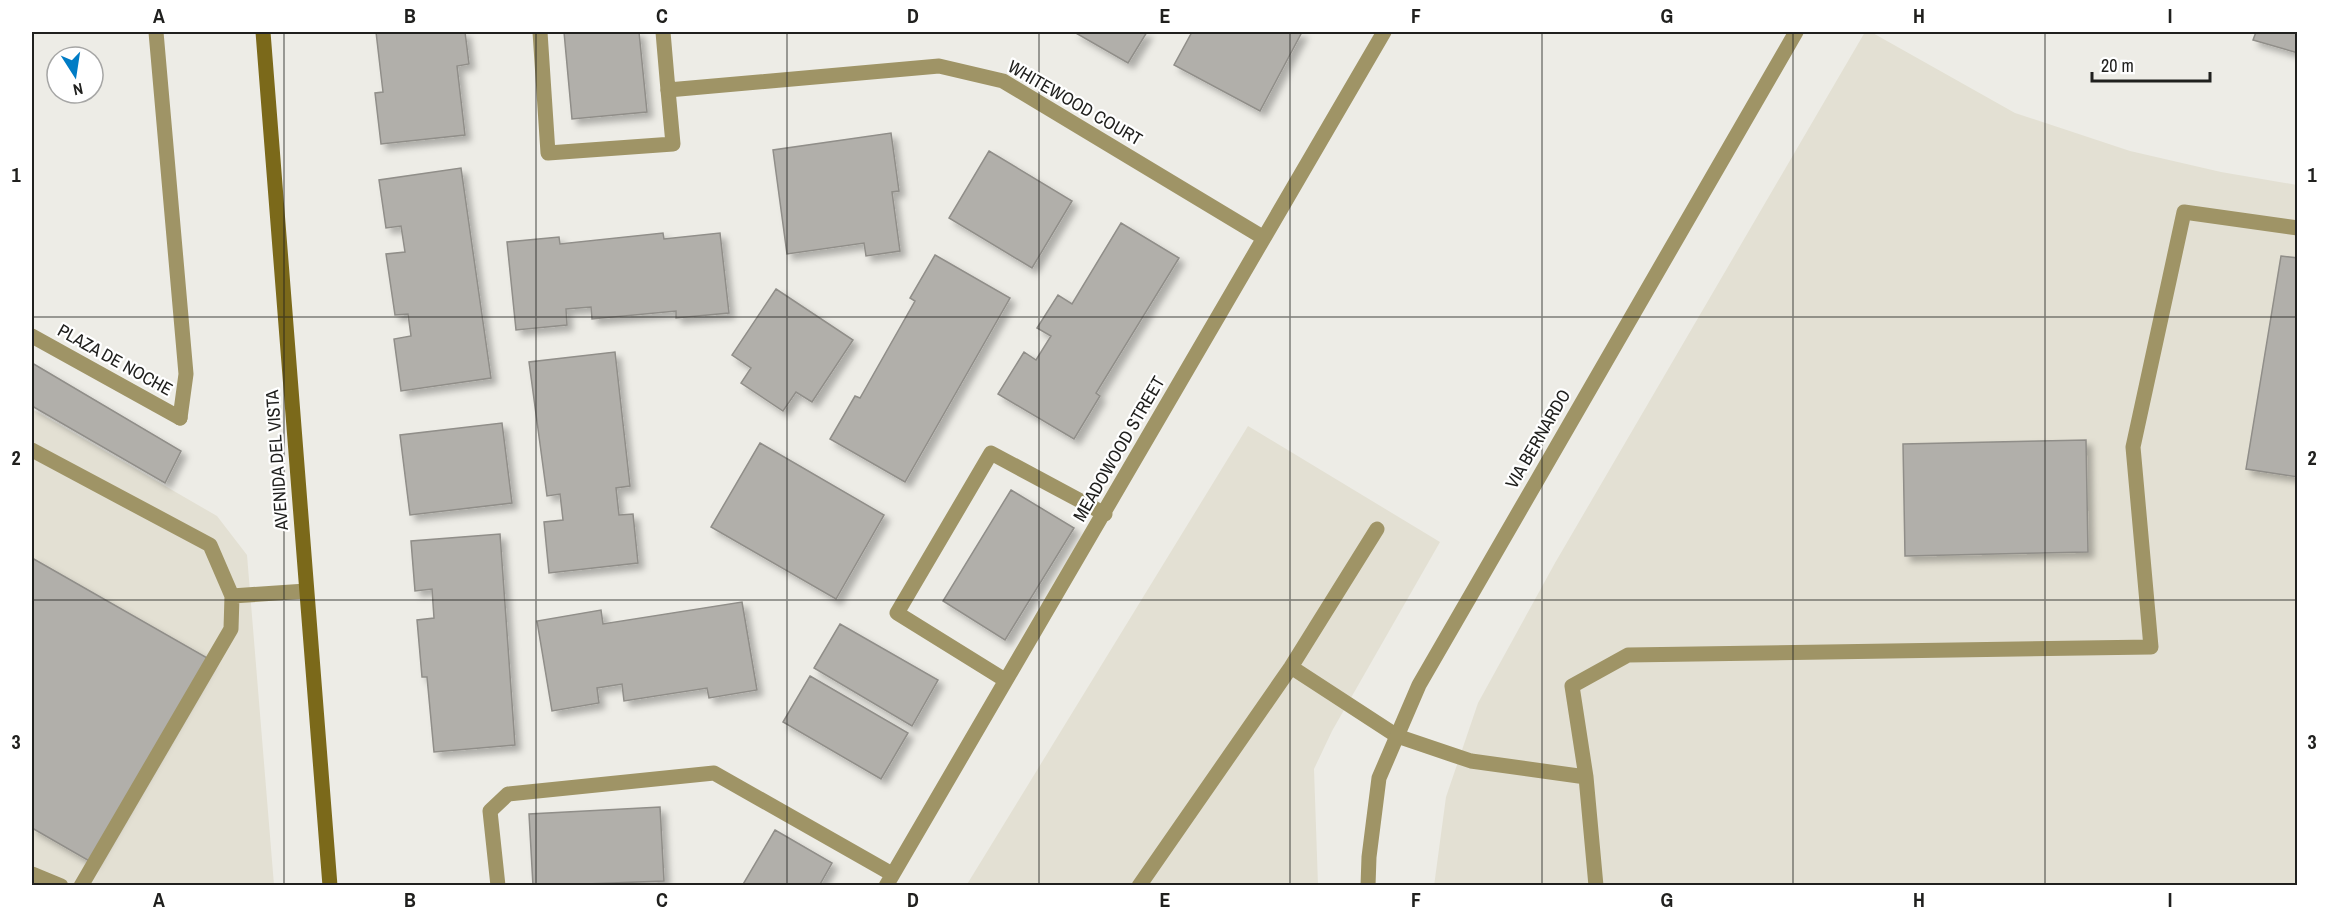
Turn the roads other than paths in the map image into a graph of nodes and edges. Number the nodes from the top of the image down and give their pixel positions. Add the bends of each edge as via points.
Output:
1 (156, 32) edge
2 (263, 32) edge
3 (540, 32) edge
4 (663, 32) edge
5 (1384, 32) edge
6 (1796, 32) edge
7 (668, 90) junction
8 (2298, 228) edge
9 (1264, 238) junction
10 (32, 336) edge
11 (32, 450) edge
12 (1105, 514) junction
13 (1377, 529) dead end
14 (306, 591) junction
15 (232, 596) junction
16 (1291, 667) junction
17 (1005, 680) junction
18 (1397, 736) junction
19 (1586, 777) junction
20 (32, 874) edge
21 (889, 880) edge
22 (61, 885) edge
23 (81, 885) edge
24 (330, 885) edge
25 (498, 885) edge
26 (1139, 885) edge
27 (1368, 885) edge
28 (1596, 885) edge

1 - 10 street, PLAZA DE NOCHE via 186,374 180,418
2 - 14 street, AVENIDA DEL VISTA
3 - 7 street via 548,153 673,144
4 - 7 street
5 - 9 street, MEADOWOOD STREET
6 - 18 street, VIA BERNARDO via 1419,685
7 - 9 street, WHITEWOOD COURT via 939,66 1003,81
8 - 19 street via 2184,212 2133,447 2151,647 1628,655 1572,686
9 - 12 street, MEADOWOOD STREET
11 - 15 street via 210,545
12 - 17 street, MEADOWOOD STREET
12 - 17 street via 991,453 897,613
13 - 16 street
14 - 15 street
14 - 24 street, AVENIDA DEL VISTA
15 - 23 street via 231,629
16 - 18 street
16 - 26 street
17 - 21 street, MEADOWOOD STREET
18 - 19 street via 1471,761
18 - 27 street, VIA BERNARDO via 1379,778
19 - 28 street
20 - 22 street
21 - 25 street via 714,772 508,794 490,811

